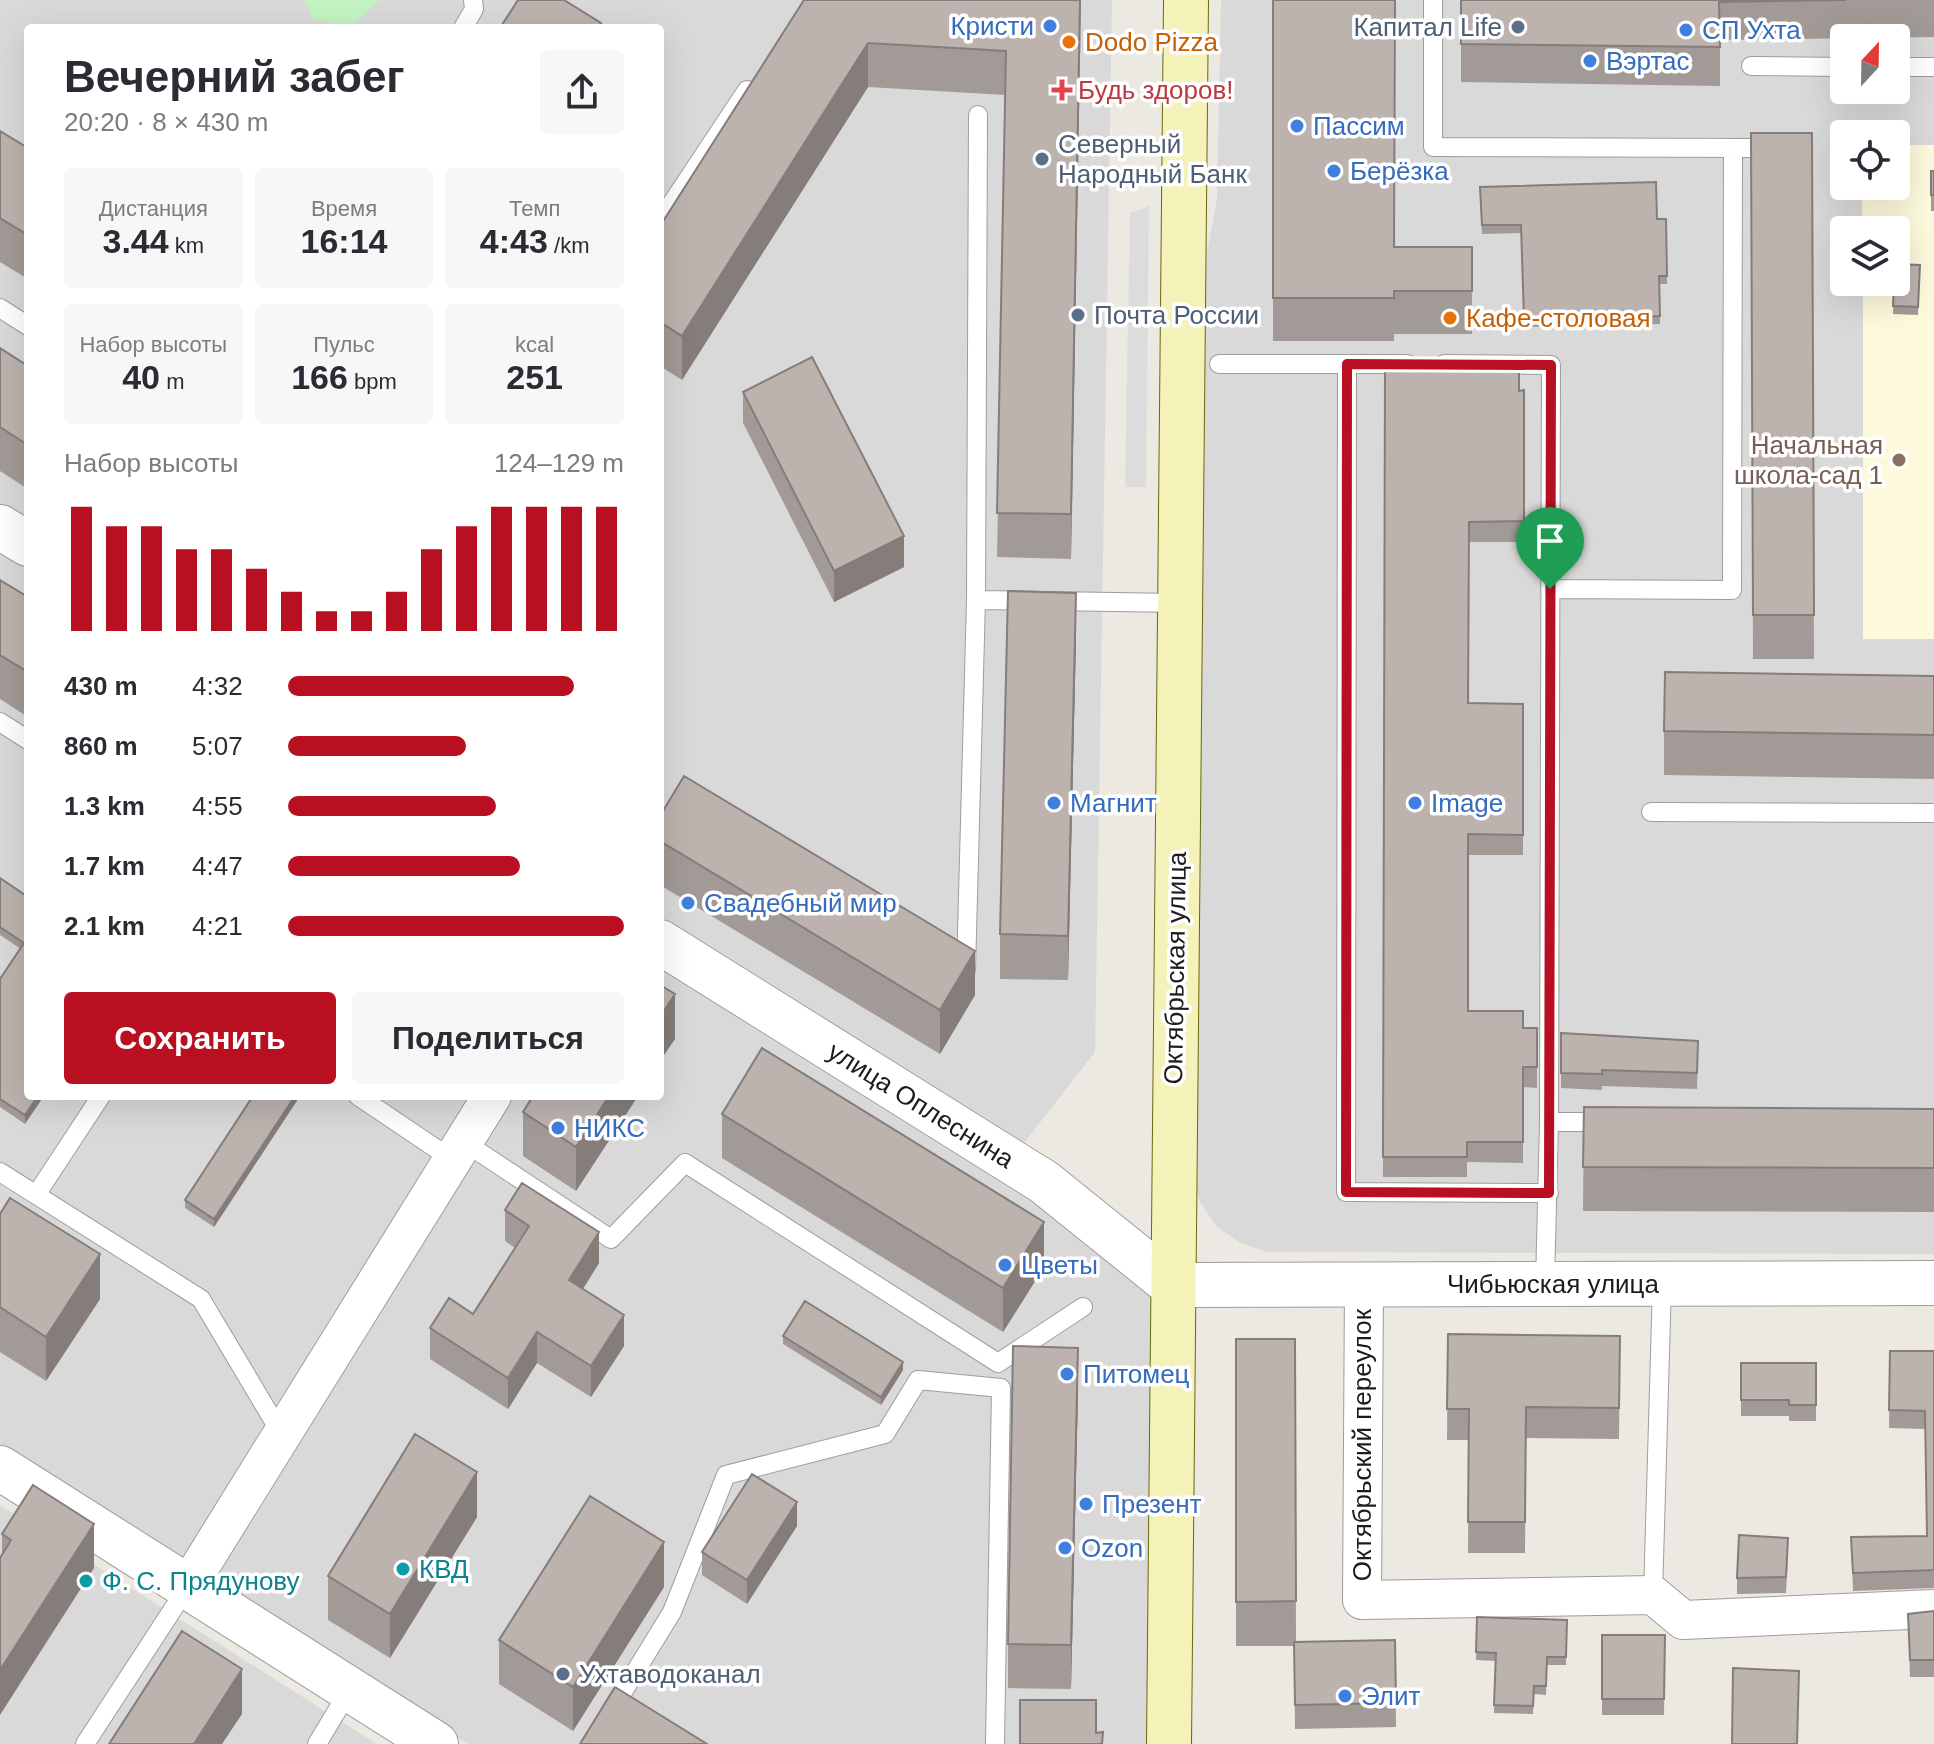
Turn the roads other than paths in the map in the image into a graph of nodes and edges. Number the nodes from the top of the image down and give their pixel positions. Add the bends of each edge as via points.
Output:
1 (473, 0) edge
2 (1186, 0) edge
3 (1433, 0) edge
4 (465, 24) edge
5 (1751, 66) dead end
6 (1830, 67) edge
7 (1910, 67) edge
8 (1934, 67) edge
9 (753, 80) edge
10 (978, 115) dead end
11 (664, 215) edge
12 (0, 308) edge
13 (24, 323) edge
14 (1219, 364) dead end
15 (1347, 364) junction
16 (0, 527) edge
17 (24, 542) edge
18 (1550, 589) junction
19 (976, 600) junction
20 (1179, 603) junction
21 (0, 722) edge
22 (24, 737) edge
23 (1651, 812) dead end
24 (1934, 813) edge
25 (664, 944) edge
26 (952, 966) edge
27 (98, 1100) edge
28 (365, 1100) edge
29 (490, 1100) edge
30 (1549, 1122) junction
31 (1625, 1122) edge
32 (458, 1151) junction
33 (0, 1172) edge
34 (23, 1192) junction
35 (1549, 1193) junction
36 (1934, 1283) edge
37 (1545, 1284) junction
38 (1662, 1284) junction
39 (1172, 1285) junction
40 (1364, 1285) junction
41 (1083, 1307) dead end
42 (282, 1435) junction
43 (19, 1488) edge
44 (188, 1586) junction
45 (1653, 1595) junction
46 (1934, 1609) edge
47 (350, 1689) junction
48 (85, 1744) edge
49 (317, 1744) edge
50 (436, 1744) edge
51 (591, 1744) edge
52 (995, 1744) edge
53 (1169, 1744) edge

1 - 4 lane
2 - 20 main road, Октябрьская улица
3 - 18 lane via 1433,147 1742,148 1732,590
5 - 6 lane
7 - 8 lane
9 - 11 lane
10 - 19 lane
12 - 13 lane
14 - 15 lane
15 - 18 lane via 1551,365
15 - 35 lane via 1346,1192
16 - 17 street
18 - 30 lane
19 - 20 lane
19 - 26 lane via 965,975
20 - 39 main road, Октябрьская улица
21 - 22 lane
23 - 24 lane
25 - 39 street, улица Оплеснина via 1044,1182
27 - 34 lane
28 - 32 lane
29 - 32 street
30 - 31 lane
30 - 35 lane
32 - 41 lane via 611,1239 685,1163 998,1363
32 - 42 street
33 - 34 lane
34 - 42 lane via 201,1299
35 - 37 lane
36 - 38 street, Чибьюская улица
37 - 38 street, Чибьюская улица
37 - 40 street, Чибьюская улица
38 - 45 lane
39 - 40 street, Чибьюская улица
39 - 53 main road, Октябрьская улица
40 - 45 street, Октябрьский переулок via 1362,1600
42 - 44 street
43 - 44 street
44 - 47 street
44 - 48 lane
45 - 46 street via 1683,1620
47 - 49 lane
47 - 50 street
51 - 52 lane via 672,1612 726,1475 885,1434 918,1380 1001,1388

